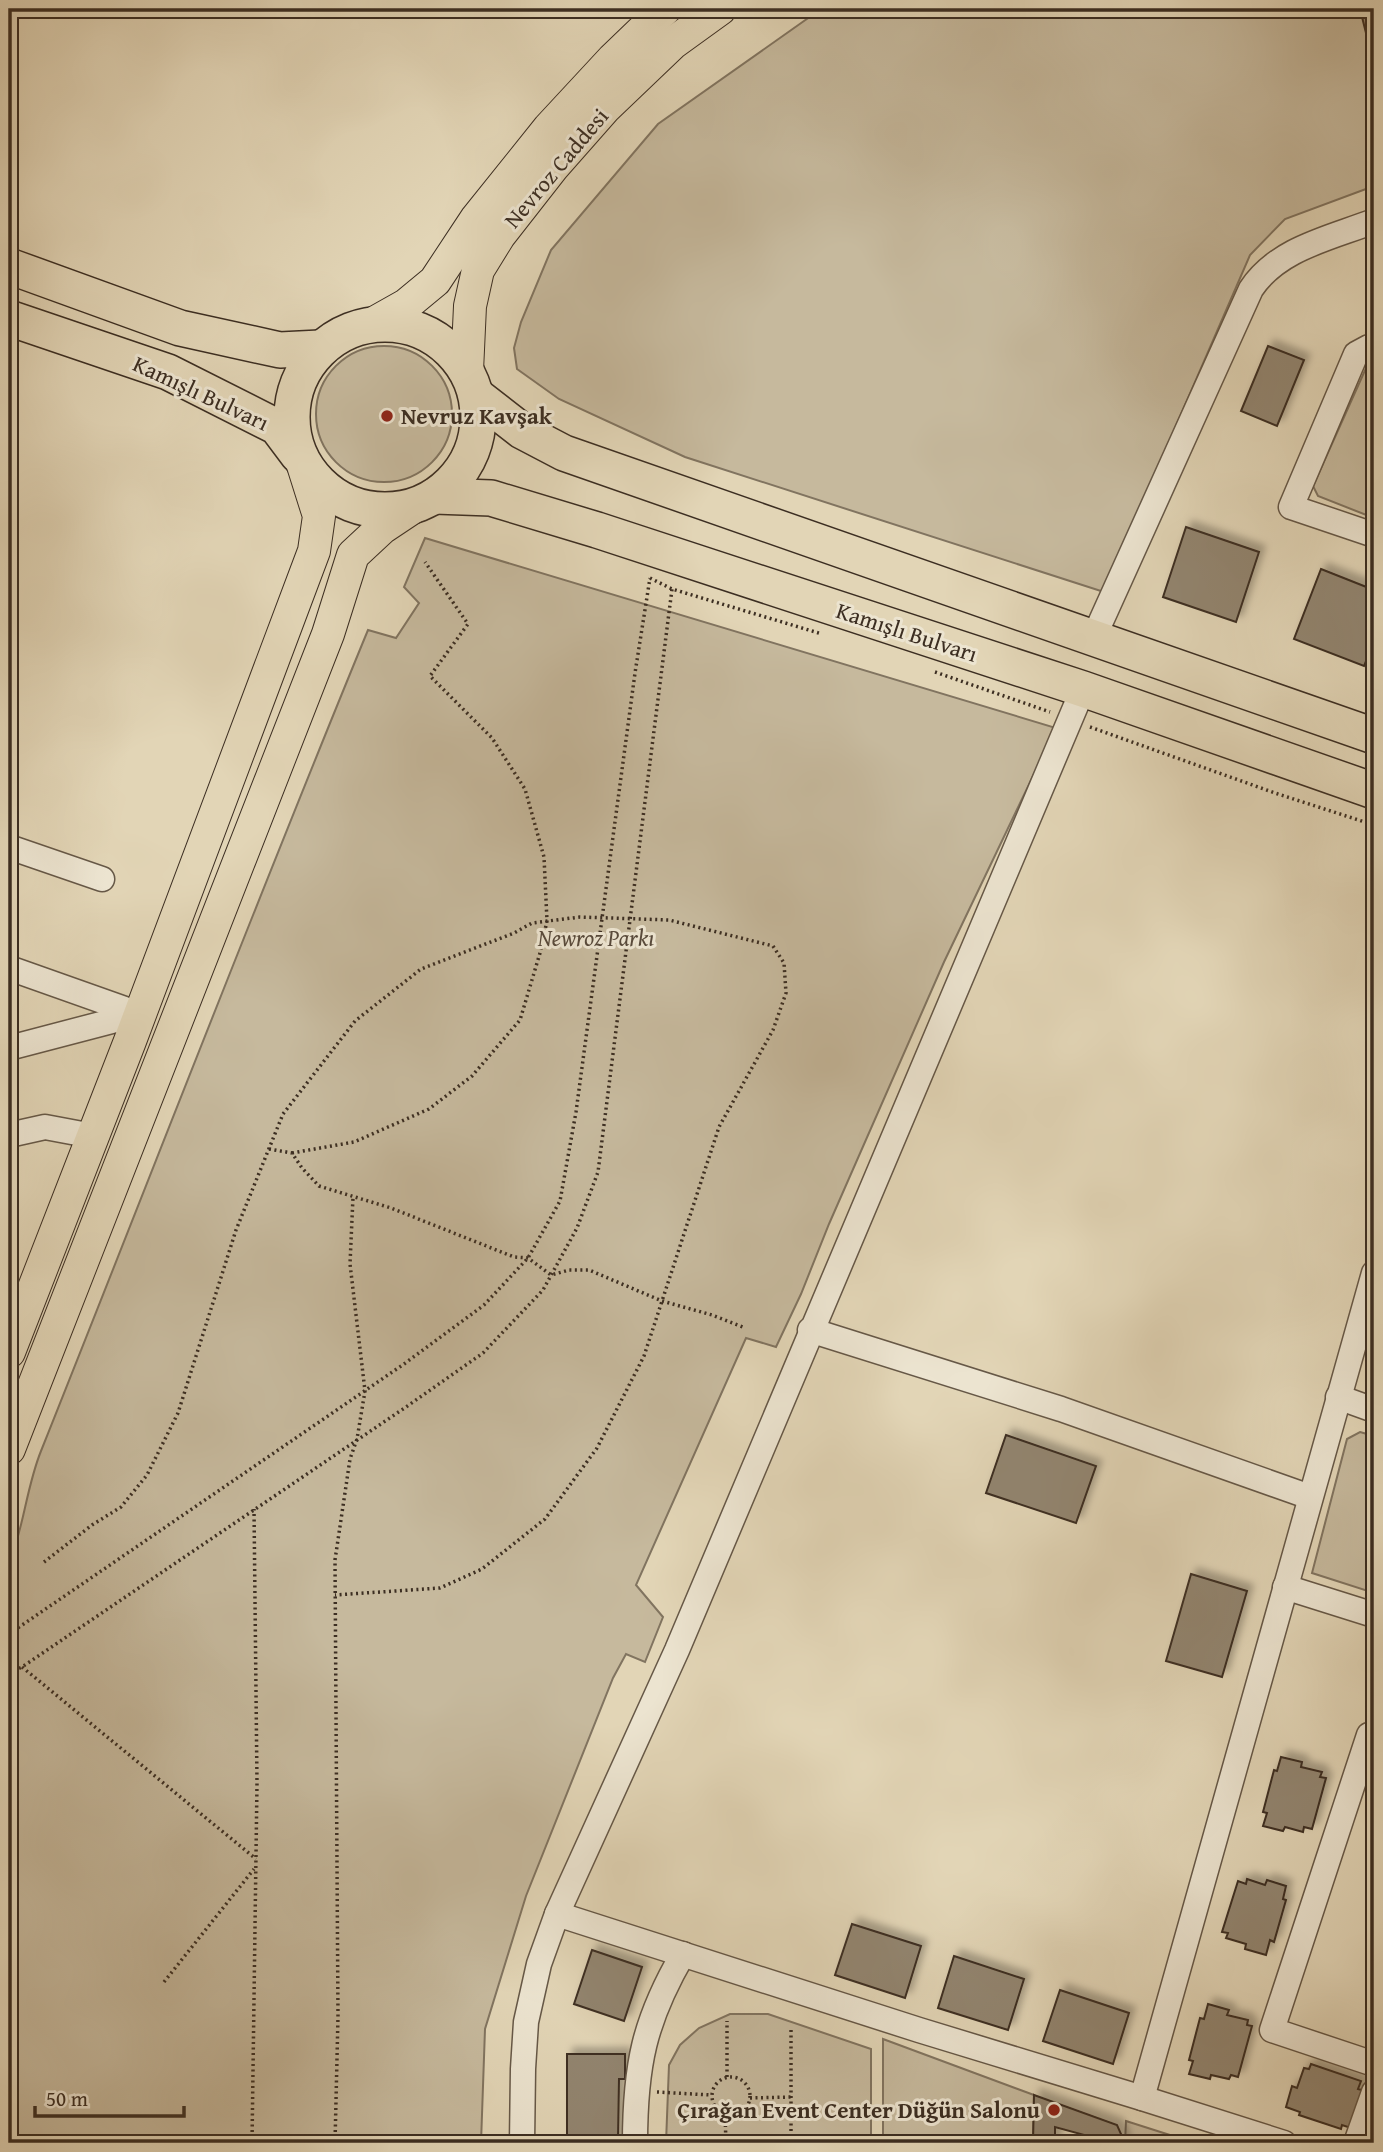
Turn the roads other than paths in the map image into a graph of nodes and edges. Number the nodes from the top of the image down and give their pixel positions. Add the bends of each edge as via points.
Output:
1 (665, 9) edge
2 (720, 9) edge
3 (1374, 221) edge
4 (9, 266) edge
5 (9, 318) edge
6 (374, 323) junction
7 (1374, 347) edge
8 (320, 348) junction
9 (472, 383) junction
10 (301, 459) junction
11 (425, 501) junction
12 (1374, 535) edge
13 (1093, 639) junction
14 (1077, 704) junction
15 (1374, 736) edge
16 (1374, 791) edge
17 (9, 847) edge
18 (102, 879) dead end
19 (9, 968) edge
20 (139, 1014) junction
21 (9, 1048) edge
22 (9, 1135) edge
23 (93, 1136) junction
24 (1374, 1273) edge
25 (810, 1330) junction
26 (9, 1352) edge
27 (1338, 1398) junction
28 (1374, 1410) edge
29 (9, 1449) edge
30 (1310, 1497) junction
31 (1284, 1587) junction
32 (1374, 1615) edge
33 (1374, 1737) edge
34 (557, 1914) junction
35 (683, 1954) junction
36 (1374, 2064) edge
37 (1374, 2092) edge
38 (1142, 2098) junction
39 (522, 2143) edge
40 (635, 2143) edge
41 (1284, 2143) edge
42 (1356, 2143) edge

1 - 6 main road, Nevroz Caddesi via 549,128 476,219 435,281
2 - 9 main road, Nevroz Caddesi via 673,43 605,108 499,236 478,270 470,306
3 - 13 street via 1295,251 1262,272
4 - 8 highway, Kamışlı Bulvarı via 180,328 280,350
5 - 10 highway, Kamışlı Bulvarı via 167,372 277,427
6 - 8 highway via 345,331
6 - 9 highway via 404,325 429,334 451,350
7 - 12 street via 1356,354 1291,507
8 - 10 highway via 302,372 292,401 291,430
9 - 11 highway via 479,419 476,442 453,481
9 - 13 highway via 522,431 564,453
10 - 11 highway via 318,483 342,501 371,510 393,510
10 - 20 main road via 319,516 314,551
11 - 14 highway, Kamışlı Bulvarı via 491,498 597,530
11 - 29 main road via 382,528 353,555 328,634
13 - 15 highway
14 - 16 highway, Kamışlı Bulvarı
14 - 25 street
17 - 18 street
19 - 20 street
20 - 21 street
20 - 23 main road
22 - 23 street via 45,1127
23 - 26 main road
24 - 27 street
25 - 30 street via 1061,1409
25 - 34 street via 677,1650
27 - 28 street
27 - 30 street
30 - 31 street
31 - 32 street
31 - 38 street
33 - 36 street via 1369,1735 1272,2030
34 - 35 street
34 - 39 street via 539,1964 526,2022
35 - 38 street
35 - 40 street via 647,2029 639,2065
37 - 42 street
38 - 41 street

